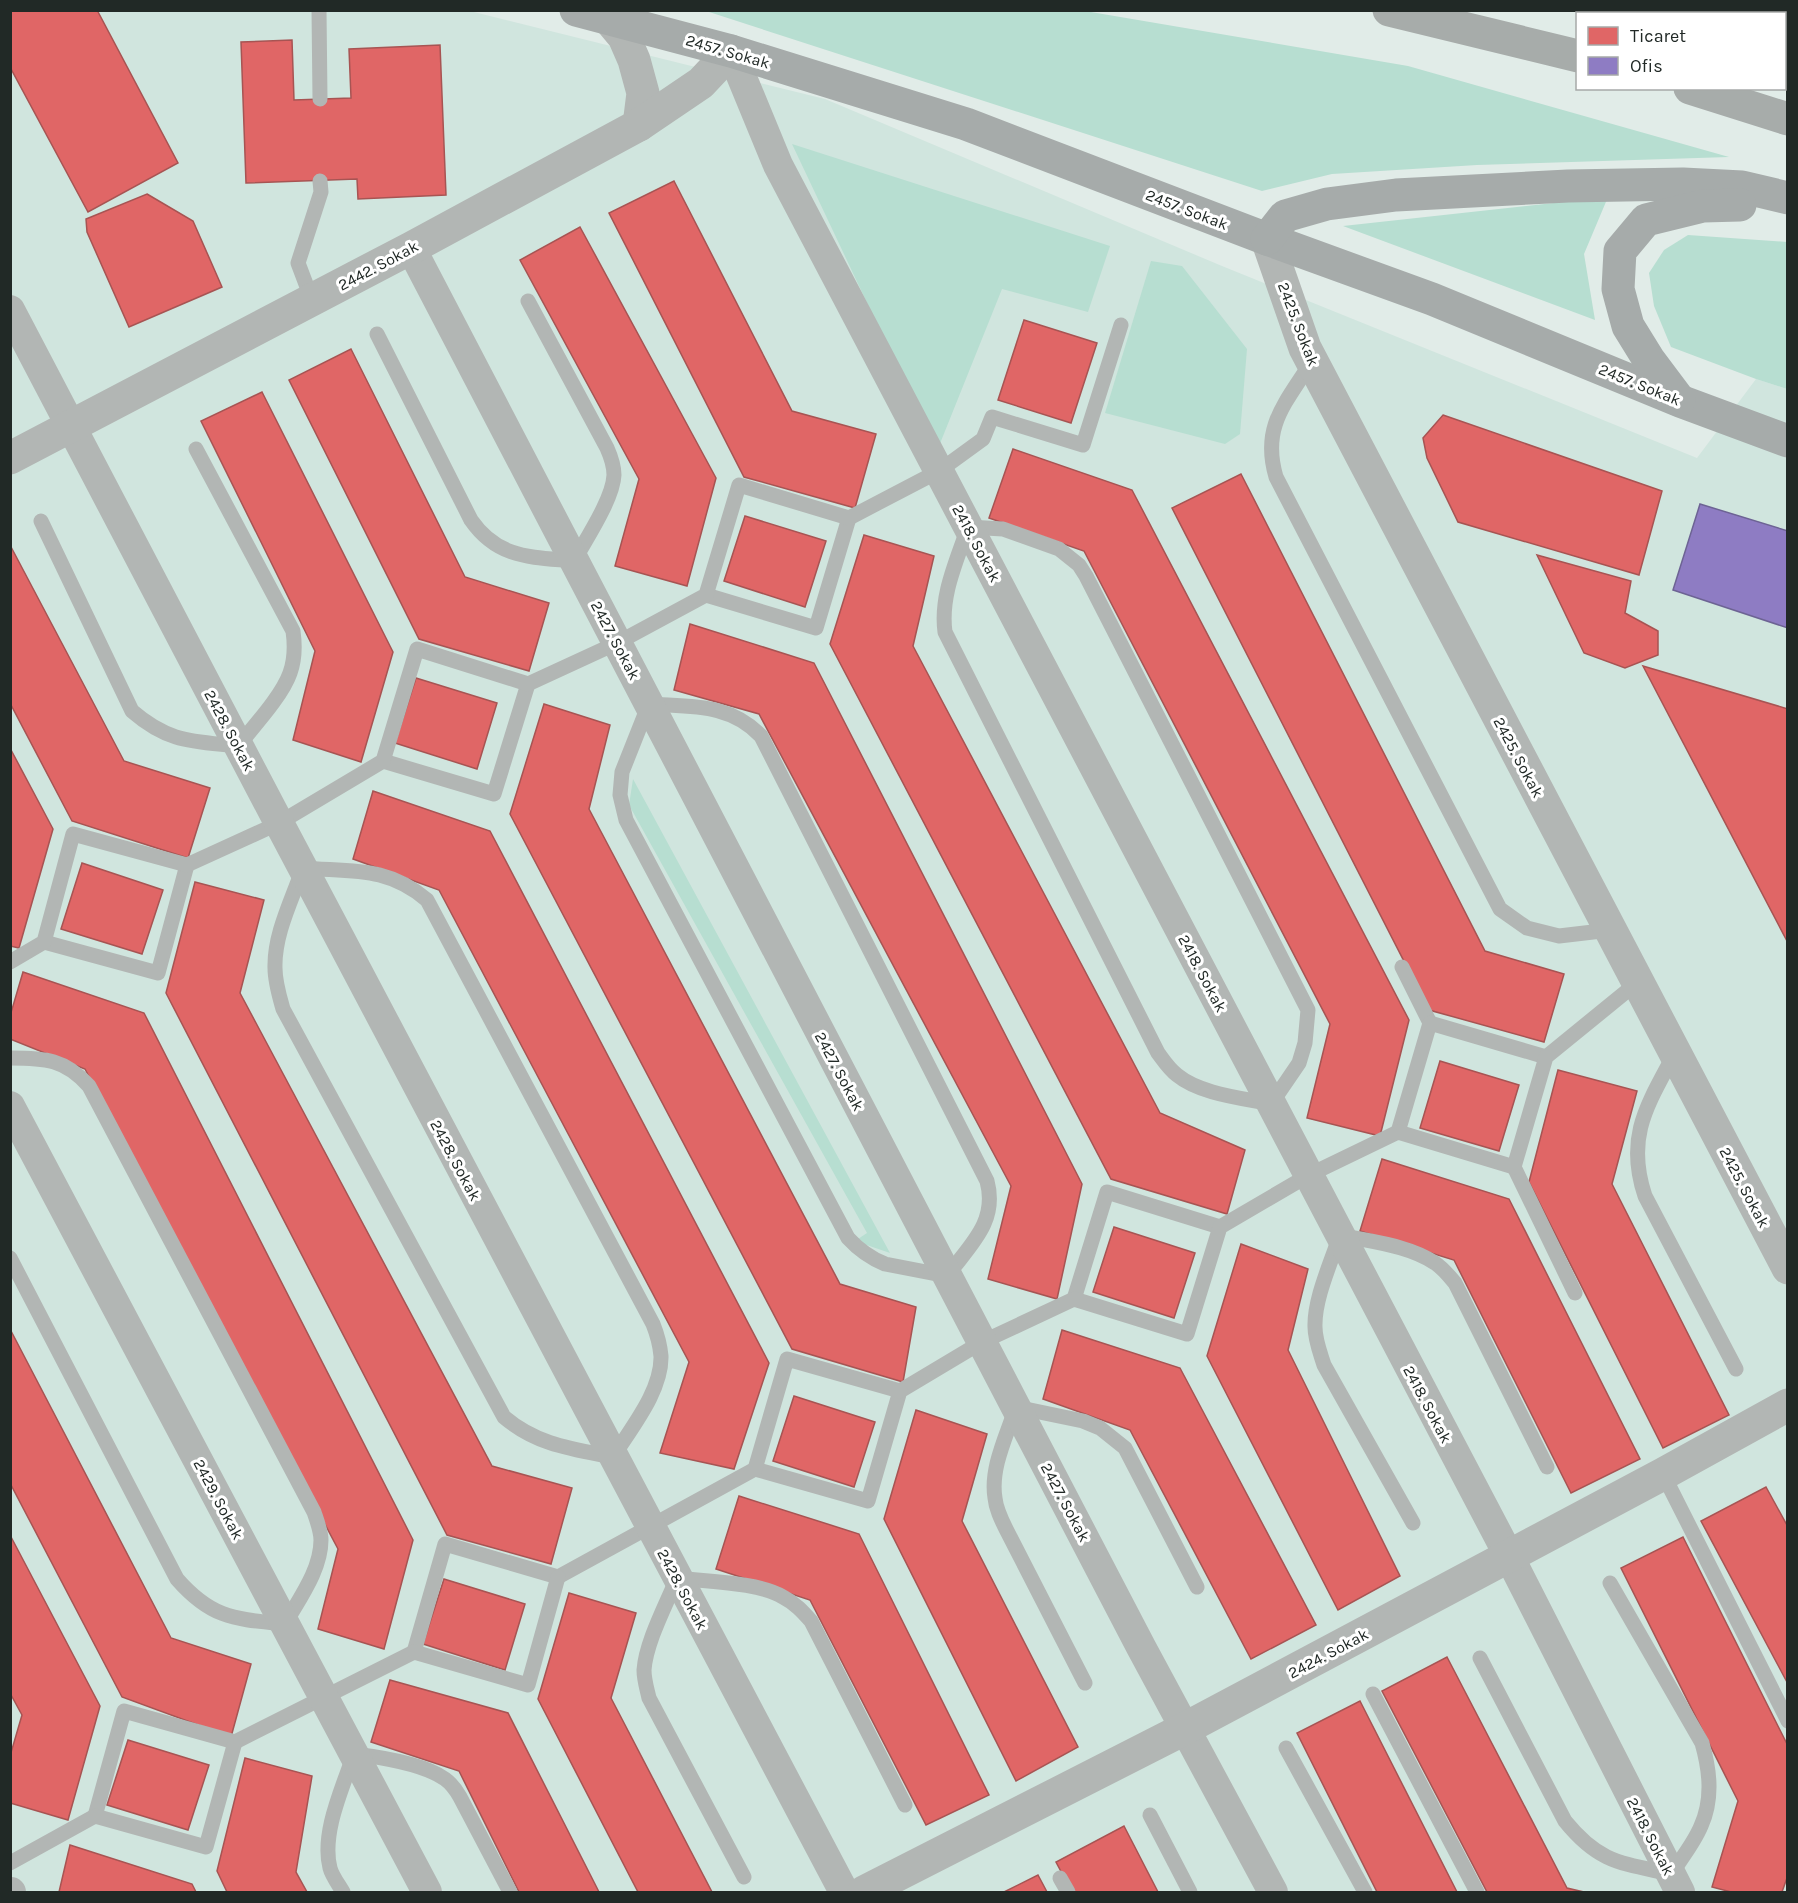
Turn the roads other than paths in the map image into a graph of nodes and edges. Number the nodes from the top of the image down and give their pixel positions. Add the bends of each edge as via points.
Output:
1 (320, 10) edge
2 (576, 10) edge
3 (1389, 10) edge
4 (609, 19) junction
5 (731, 51) junction
6 (1576, 56) edge
7 (1696, 90) edge
8 (320, 99) dead end
9 (1788, 119) edge
10 (639, 125) junction
11 (321, 181) dead end
12 (1788, 198) edge
13 (1788, 204) edge
14 (1267, 238) junction
15 (411, 248) junction
16 (312, 300) junction
17 (528, 302) dead end
18 (10, 310) edge
19 (1121, 325) dead end
20 (377, 334) dead end
21 (1312, 361) junction
22 (1680, 401) junction
23 (70, 426) junction
24 (1788, 441) edge
25 (196, 449) dead end
26 (10, 458) edge
27 (939, 471) junction
28 (849, 518) junction
29 (41, 521) dead end
30 (969, 527) junction
31 (574, 561) junction
32 (706, 595) junction
33 (617, 643) junction
34 (528, 684) junction
35 (649, 704) junction
36 (238, 746) junction
37 (383, 760) junction
38 (279, 823) junction
39 (187, 865) junction
40 (303, 868) junction
41 (1610, 930) junction
42 (44, 942) junction
43 (10, 962) edge
44 (1402, 967) dead end
45 (1638, 982) junction
46 (1430, 1023) junction
47 (1675, 1053) junction
48 (1546, 1057) junction
49 (10, 1058) edge
50 (1271, 1104) junction
51 (10, 1106) edge
52 (1398, 1132) junction
53 (1514, 1167) junction
54 (1309, 1175) junction
55 (1220, 1227) junction
56 (1340, 1235) junction
57 (10, 1258) edge
58 (1788, 1268) edge
59 (948, 1276) junction
60 (1575, 1293) dead end
61 (1074, 1299) junction
62 (982, 1342) junction
63 (1736, 1369) dead end
64 (900, 1391) junction
65 (1788, 1406) edge
66 (1016, 1407) junction
67 (613, 1457) junction
68 (1547, 1467) dead end
69 (755, 1468) junction
70 (1663, 1474) junction
71 (1413, 1523) dead end
72 (650, 1527) junction
73 (1509, 1556) junction
74 (558, 1577) junction
75 (677, 1578) junction
76 (1610, 1582) dead end
77 (1197, 1587) dead end
78 (285, 1624) junction
79 (414, 1652) junction
80 (1480, 1658) dead end
81 (1085, 1683) dead end
82 (1373, 1694) dead end
83 (324, 1696) junction
84 (1788, 1721) edge
85 (1186, 1728) junction
86 (235, 1742) junction
87 (1286, 1748) dead end
88 (354, 1754) junction
89 (904, 1805) dead end
90 (1150, 1815) dead end
91 (94, 1816) junction
92 (10, 1863) edge
93 (744, 1877) dead end
94 (1060, 1878) dead end
95 (1676, 1883) edge
96 (343, 1893) edge
97 (427, 1893) edge
98 (510, 1893) edge
99 (844, 1893) edge
100 (864, 1893) edge
101 (1068, 1893) edge
102 (1190, 1893) edge
103 (1273, 1893) edge
104 (1365, 1893) edge
105 (1477, 1893) edge

1 - 8 lane
2 - 4 main road, 2457. Sokak
3 - 6 highway
4 - 5 main road, 2457. Sokak
4 - 10 street via 624,37 634,60 643,93
5 - 10 street, 2442. Sokak via 701,83
5 - 14 main road, 2457. Sokak via 966,124
5 - 27 street, 2418. Sokak via 778,165
7 - 9 highway
10 - 15 street, 2442. Sokak
11 - 16 lane via 298,263
12 - 14 main road via 1742,187 1683,184 1396,195 1327,204 1285,216
13 - 22 main road via 1704,206 1646,220 1620,251 1618,289 1628,326
14 - 21 street, 2425. Sokak
14 - 22 main road, 2457. Sokak via 1432,299
15 - 16 street, 2442. Sokak
15 - 31 street, 2427. Sokak
16 - 23 street, 2442. Sokak
17 - 31 lane via 613,462 608,499
18 - 23 street, 2428. Sokak
19 - 27 lane via 1083,445 992,417 984,439
20 - 31 lane via 479,531 503,549 519,555
21 - 41 street, 2425. Sokak
21 - 41 lane via 1277,418 1270,444 1276,477 1500,909 1527,928 1559,936
22 - 24 main road, 2457. Sokak
23 - 26 street, 2442. Sokak
23 - 36 street, 2428. Sokak
25 - 36 lane via 293,631 290,674
27 - 28 lane
27 - 30 street, 2418. Sokak
28 - 32 lane via 816,627
28 - 32 lane via 739,485
29 - 36 lane via 132,711 172,737
30 - 50 street, 2418. Sokak
30 - 50 lane via 946,593 945,632 1158,1053 1177,1075 1203,1089
30 - 50 lane via 1003,529 1059,549 1080,565 1086,576 1308,1010 1299,1063
31 - 33 street, 2427. Sokak
32 - 33 lane
33 - 34 lane
33 - 35 street, 2427. Sokak
34 - 37 lane via 494,794
34 - 37 lane via 417,649
35 - 59 street, 2427. Sokak
35 - 59 lane via 622,772 620,795 626,820 848,1238 885,1264
35 - 59 lane via 724,712 739,718 761,736 987,1181 991,1203 985,1226
36 - 38 street, 2428. Sokak
37 - 38 lane
38 - 39 lane
38 - 40 street, 2428. Sokak
39 - 42 lane via 73,834
39 - 42 lane via 158,973
40 - 67 street, 2428. Sokak
40 - 67 lane via 275,956 283,1009 504,1417 548,1443
40 - 67 lane via 378,874 427,900 653,1324 661,1356 659,1375 653,1392
41 - 45 street, 2425. Sokak
42 - 43 lane
44 - 46 lane
45 - 47 street, 2425. Sokak
45 - 48 lane
46 - 48 lane
46 - 52 lane
47 - 58 street, 2425. Sokak
47 - 63 lane via 1640,1127 1640,1180
48 - 53 lane
49 - 78 lane via 56,1062 70,1068 89,1086 314,1512 321,1539 320,1554
50 - 54 street, 2418. Sokak
51 - 78 street, 2429. Sokak
52 - 53 lane
52 - 54 lane
53 - 60 lane
54 - 55 lane
54 - 56 street, 2418. Sokak
55 - 61 lane via 1187,1334
55 - 61 lane via 1107,1192
56 - 68 lane via 1419,1254 1436,1263 1455,1283
56 - 71 lane via 1316,1315 1318,1347 1324,1365
56 - 73 street, 2418. Sokak
57 - 78 lane via 177,1579 191,1595 225,1616
59 - 62 street, 2427. Sokak
61 - 62 lane
62 - 64 lane
62 - 66 street, 2427. Sokak
64 - 69 lane via 787,1359
64 - 69 lane via 868,1501
65 - 70 street, 2424. Sokak
66 - 77 lane via 1083,1421 1100,1428 1125,1448
66 - 81 lane via 996,1469 994,1497 1006,1529
66 - 85 street, 2427. Sokak
67 - 72 street, 2428. Sokak
69 - 72 lane
70 - 73 street, 2424. Sokak
70 - 84 lane
72 - 74 lane
72 - 75 street, 2428. Sokak
73 - 85 street, 2424. Sokak
73 - 95 street, 2418. Sokak
74 - 79 lane via 445,1544
74 - 79 lane via 528,1685
75 - 89 lane via 755,1587 782,1596 804,1612
75 - 93 lane via 646,1656 646,1685 649,1698
75 - 99 street, 2428. Sokak
76 - 95 lane via 1702,1743 1708,1763 1708,1806
78 - 83 street, 2429. Sokak
79 - 83 lane
80 - 95 lane via 1564,1821 1578,1838 1612,1861
82 - 105 lane
83 - 86 lane
83 - 88 street, 2429. Sokak
85 - 100 street, 2424. Sokak
85 - 103 street, 2427. Sokak
86 - 91 lane via 124,1711
86 - 91 lane via 206,1847
87 - 104 lane
88 - 96 lane via 329,1838 330,1868
88 - 97 street, 2429. Sokak
88 - 98 lane via 384,1757 434,1773 452,1785
90 - 102 lane
91 - 92 lane
94 - 101 lane

